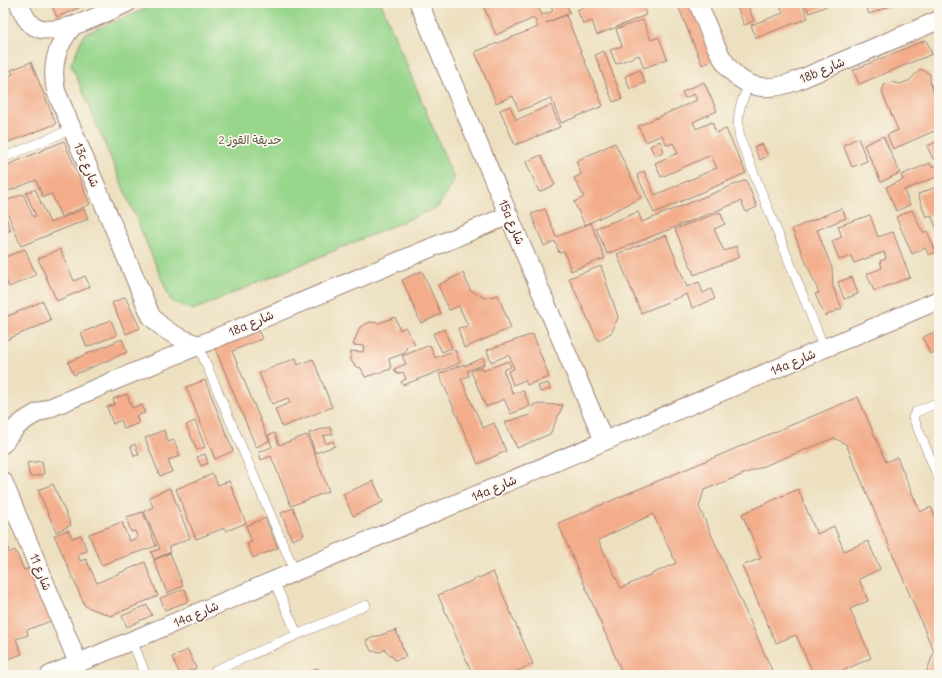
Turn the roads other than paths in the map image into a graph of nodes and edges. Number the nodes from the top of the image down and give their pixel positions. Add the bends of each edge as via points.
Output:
1 (19, 3) edge
2 (127, 3) edge
3 (419, 3) edge
4 (698, 3) edge
5 (939, 20) edge
6 (73, 26) junction
7 (750, 84) junction
8 (72, 129) junction
9 (3, 158) edge
10 (509, 215) junction
11 (939, 300) edge
12 (198, 345) junction
13 (824, 348) junction
14 (939, 402) edge
15 (604, 441) junction
16 (3, 444) edge
17 (939, 478) edge
18 (3, 481) edge
19 (295, 572) junction
20 (274, 581) junction
21 (366, 605) dead end
22 (297, 634) junction
23 (132, 641) junction
24 (78, 663) junction
25 (216, 670) dead end
26 (50, 675) edge
27 (146, 675) edge

1 - 6 street via 32,25 43,30
2 - 6 street
3 - 10 street, 15a شارع
4 - 7 street, 18b شارع via 724,64 735,76
5 - 7 street, 18b شارع via 781,87 765,88
6 - 8 street, 13c شارع via 64,37 54,63 56,91
7 - 13 lane via 739,110 740,139
8 - 9 lane
8 - 12 street, 13c شارع via 152,316 173,336
10 - 12 street, 18a شارع
10 - 15 street, 15a شارع
11 - 13 street, 14a شارع
12 - 16 street, 18a شارع via 35,414 21,422
12 - 19 lane
13 - 15 street, 14a شارع
14 - 17 lane via 916,412 914,417
15 - 19 street, 14a شارع
18 - 24 street, شارع 11
19 - 20 street, 14a شارع
20 - 22 lane
20 - 23 street, 14a شارع
21 - 22 lane
22 - 25 lane
23 - 24 street, 14a شارع
23 - 27 lane
24 - 26 street, 14a شارع

